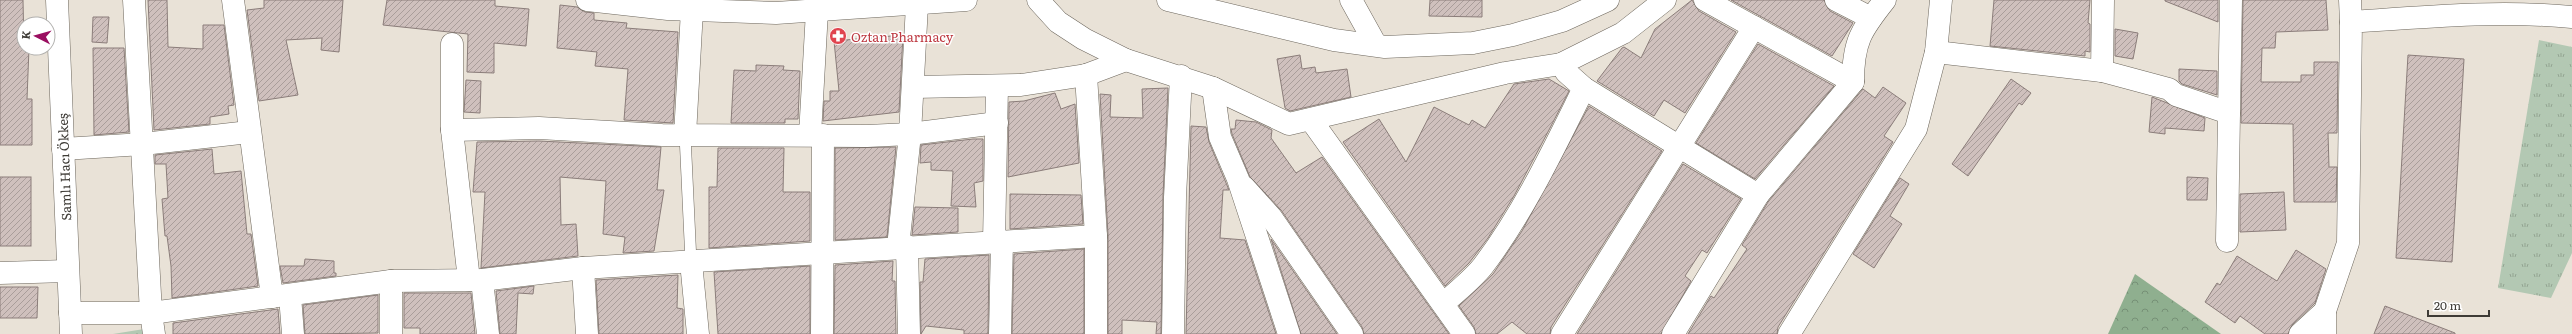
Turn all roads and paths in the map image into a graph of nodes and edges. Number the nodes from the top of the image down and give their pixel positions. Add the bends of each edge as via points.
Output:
1 (57, 0) edge
2 (134, 0) edge
3 (233, 0) edge
4 (587, 0) edge
5 (966, 0) edge
6 (1038, 0) edge
7 (1168, 0) edge
8 (1351, 0) edge
9 (1608, 0) edge
10 (1665, 0) edge
11 (1705, 0) edge
12 (1836, 0) edge
13 (1885, 0) edge
14 (1941, 0) edge
15 (2103, 0) edge
16 (2231, 0) edge
17 (2350, 0) edge
18 (917, 4) junction
19 (1212, 6) edge
20 (2480, 7) edge
21 (2522, 7) edge
22 (692, 10) junction
23 (816, 11) junction
24 (2572, 17) edge
25 (1871, 18) junction
26 (2351, 22) junction
27 (1754, 27) junction
28 (452, 44) dead end
29 (1376, 46) junction
30 (1936, 52) junction
31 (1126, 60) junction
32 (1561, 64) junction
33 (2102, 71) junction
34 (1086, 75) junction
35 (1181, 76) junction
36 (1853, 82) junction
37 (997, 86) junction
38 (914, 87) junction
39 (1213, 88) junction
40 (1584, 88) junction
41 (2229, 113) junction
42 (1312, 120) junction
43 (997, 123) junction
44 (452, 130) junction
45 (249, 132) junction
46 (910, 134) junction
47 (685, 135) junction
48 (817, 135) junction
49 (143, 144) junction
50 (1680, 146) junction
51 (63, 148) junction
52 (1238, 179) junction
53 (1758, 195) junction
54 (1096, 236) junction
55 (2227, 241) dead end
56 (998, 242) junction
57 (902, 247) junction
58 (824, 252) junction
59 (691, 262) junction
60 (583, 268) junction
61 (67, 271) junction
62 (0, 274) edge
63 (476, 280) junction
64 (391, 281) junction
65 (281, 296) junction
66 (1443, 304) junction
67 (2325, 311) junction
68 (151, 313) junction
69 (70, 324) edge
70 (154, 334) edge
71 (293, 334) edge
72 (391, 334) edge
73 (488, 334) edge
74 (587, 334) edge
75 (698, 334) edge
76 (822, 334) edge
77 (909, 334) edge
78 (1000, 334) edge
79 (1096, 334) edge
80 (1173, 334) edge
81 (1289, 334) edge
82 (1352, 334) edge
83 (1464, 334) edge
84 (1562, 334) edge
85 (1673, 334) edge
86 (1789, 334) edge
87 (2300, 334) edge
88 (2325, 334) edge

1 - 51 street, Samlı Hacı Ökkeş
2 - 49 street
3 - 45 street
4 - 22 street
5 - 18 street
6 - 31 street via 1064,26
7 - 19 street
8 - 29 street
9 - 29 street via 1562,21 1513,35 1472,43
10 - 32 street via 1623,33
11 - 27 street
12 - 25 street
13 - 25 street
14 - 30 street
15 - 33 street
16 - 41 street
17 - 26 street
18 - 23 street
18 - 38 street
19 - 29 street via 1334,40
20 - 21 street
20 - 26 street
21 - 24 street
22 - 23 street via 776,13
22 - 47 street
23 - 48 street
25 - 36 street via 1858,38 1853,56
26 - 67 street via 2348,243
27 - 36 street
27 - 50 street
28 - 44 street
30 - 33 street
30 - 86 street via 1916,129
31 - 34 street
31 - 35 street
32 - 40 street
32 - 42 street via 1504,73 1427,90
33 - 41 street via 2169,89 2176,95
34 - 37 street
34 - 54 street
35 - 39 street
35 - 80 street via 1174,197
36 - 53 street
37 - 38 street
37 - 43 street
38 - 46 street
39 - 42 street via 1289,124
39 - 52 street via 1220,137
40 - 50 street
40 - 66 street via 1506,232 1482,267
41 - 55 street
42 - 66 street
43 - 46 street
43 - 56 street
44 - 47 street via 539,128
44 - 63 street
45 - 49 street
45 - 65 street
46 - 48 street
46 - 57 street
47 - 48 street
47 - 59 lane
48 - 58 street
49 - 51 street
49 - 68 street
50 - 53 street
50 - 84 street
51 - 61 street, Samlı Hacı Ökkeş
52 - 81 street
52 - 82 street via 1270,217
53 - 85 street
54 - 56 street
54 - 79 street
56 - 57 street
56 - 78 street
57 - 58 street
57 - 77 street
58 - 59 street
58 - 76 street
59 - 60 street
59 - 75 street
60 - 63 street
60 - 74 street
61 - 62 street
61 - 69 street, Samlı Hacı Ökkeş
63 - 64 street
63 - 73 street
64 - 65 street
64 - 72 street
65 - 68 street
65 - 71 street
66 - 83 street
67 - 87 street
67 - 88 street
68 - 69 street
68 - 70 street

